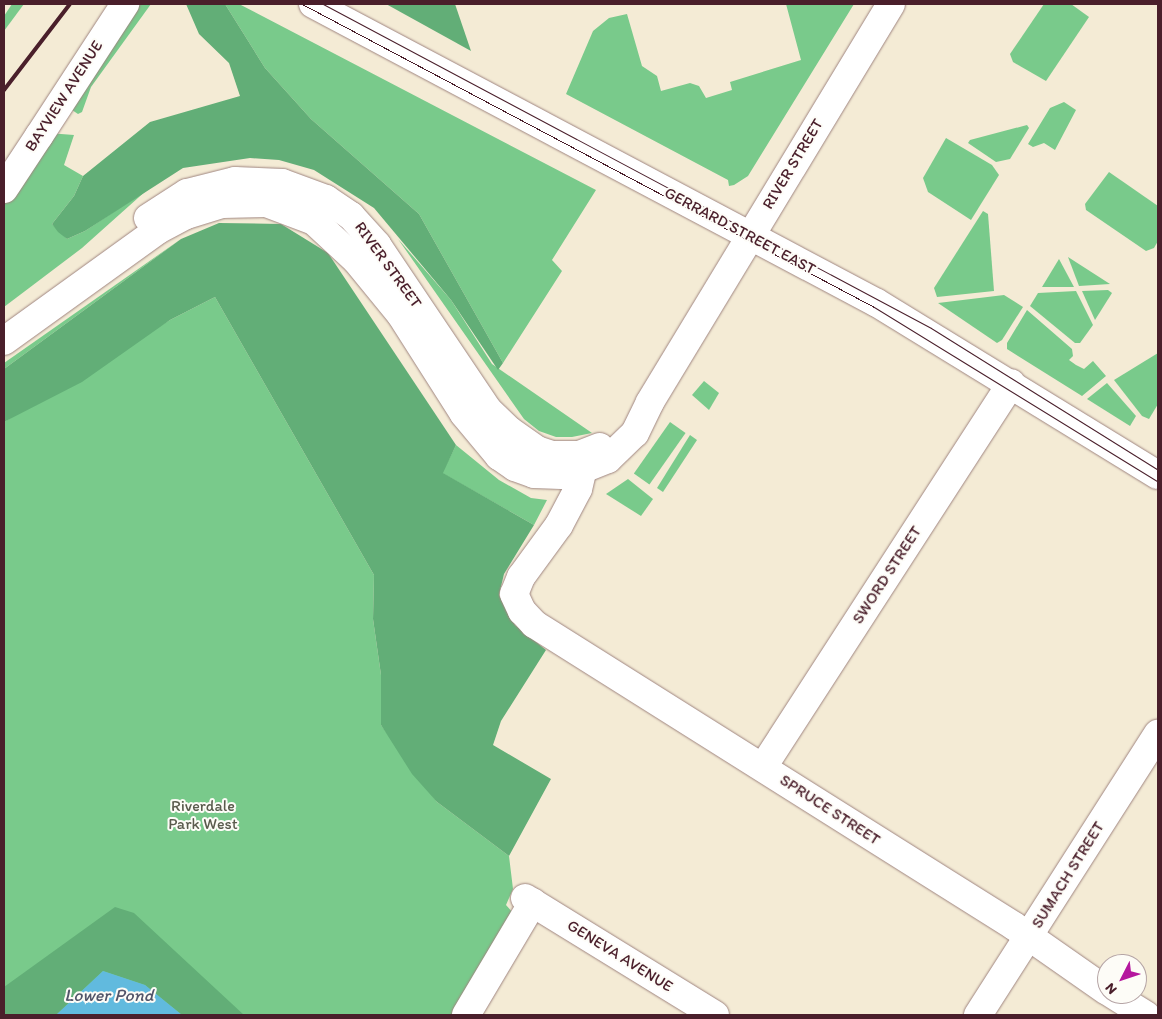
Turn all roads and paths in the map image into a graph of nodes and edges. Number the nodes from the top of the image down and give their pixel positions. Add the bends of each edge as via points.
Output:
1 (125, 4) edge
2 (313, 4) edge
3 (891, 4) edge
4 (4, 189) edge
5 (750, 237) junction
6 (4, 328) edge
7 (4, 341) edge
8 (1011, 383) junction
9 (650, 402) junction
10 (582, 472) junction
11 (1158, 476) edge
12 (1158, 734) edge
13 (763, 767) junction
14 (1029, 938) junction
15 (1097, 984) edge
16 (1128, 1004) edge
17 (466, 1015) edge
18 (715, 1015) edge
19 (978, 1015) edge
20 (1146, 1015) edge

1 - 4 main road, BAYVIEW AVENUE
2 - 5 main road, GERRARD STREET EAST
3 - 5 main road, RIVER STREET
5 - 8 main road, GERRARD STREET EAST via 911,322
5 - 9 main road, RIVER STREET
6 - 9 main road, RIVER STREET via 158,210 187,192 235,180 282,183 326,199 351,216 377,245 488,410 510,432 531,446 552,455 592,451 623,430
7 - 10 main road, RIVER STREET via 158,230 186,215 222,204 266,203 314,221 356,260 401,315 464,414 499,456 534,474 556,476
8 - 11 main road, GERRARD STREET EAST
8 - 13 main road, SWORD STREET
9 - 10 main road, RIVER STREET via 635,433 622,447 608,459
10 - 13 main road, SPRUCE STREET via 559,525 521,577 514,594 522,611 550,634
12 - 14 main road, SUMACH STREET
13 - 14 main road, SPRUCE STREET
14 - 15 main road, SPRUCE STREET
14 - 19 main road, SUMACH STREET
16 - 20 main road
17 - 18 main road, GENEVA AVENUE via 529,900

